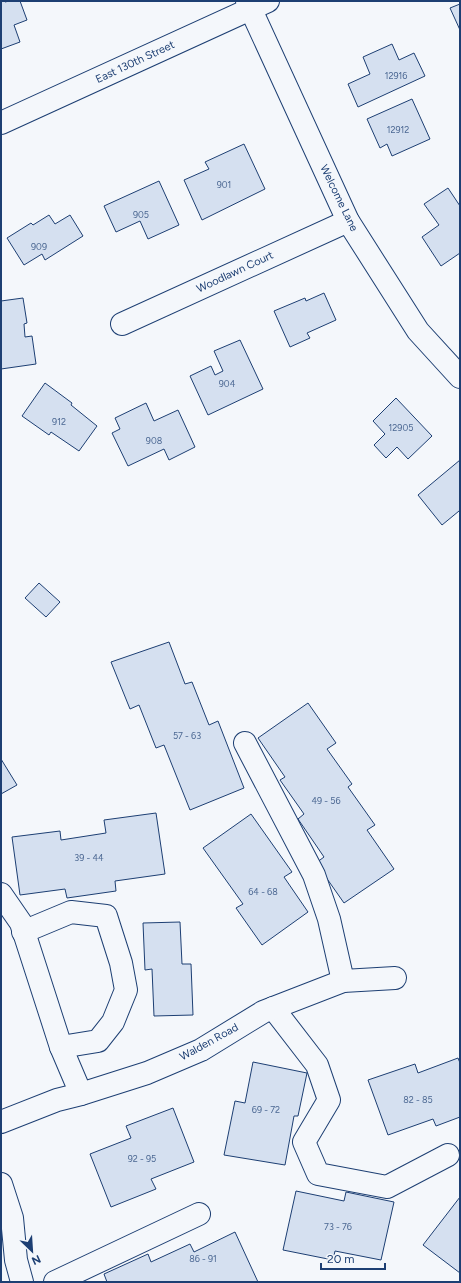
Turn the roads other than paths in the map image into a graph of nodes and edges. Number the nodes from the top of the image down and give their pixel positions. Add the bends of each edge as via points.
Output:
1 (255, 4) edge
2 (1, 124) edge
3 (348, 221) junction
4 (122, 324) dead end
5 (460, 377) edge
6 (245, 743) dead end
7 (1, 894) edge
8 (23, 932) junction
9 (395, 978) dead end
10 (343, 981) junction
11 (273, 1008) junction
12 (61, 1047) junction
13 (81, 1094) junction
14 (1, 1122) edge
15 (448, 1155) dead end
16 (1, 1184) edge
17 (199, 1214) dead end
18 (22, 1282) edge
19 (55, 1282) edge

1 - 2 street, East 130th Street
1 - 3 street, Welcome Lane
3 - 4 street, Woodlawn Court
3 - 5 street, Welcome Lane via 418,331
6 - 10 street via 314,875 329,920
7 - 8 street via 21,923
8 - 12 street
8 - 12 street via 72,912 106,916 121,963 126,990 114,1022 98,1041
9 - 10 street, Walden Road
10 - 11 street, Walden Road
11 - 13 street, Walden Road via 201,1050 148,1073
11 - 15 street via 317,1065 329,1100 304,1142 318,1174 387,1186
12 - 13 street
13 - 14 street, Walden Road via 57,1100
16 - 18 street via 12,1218 16,1260
17 - 19 street

